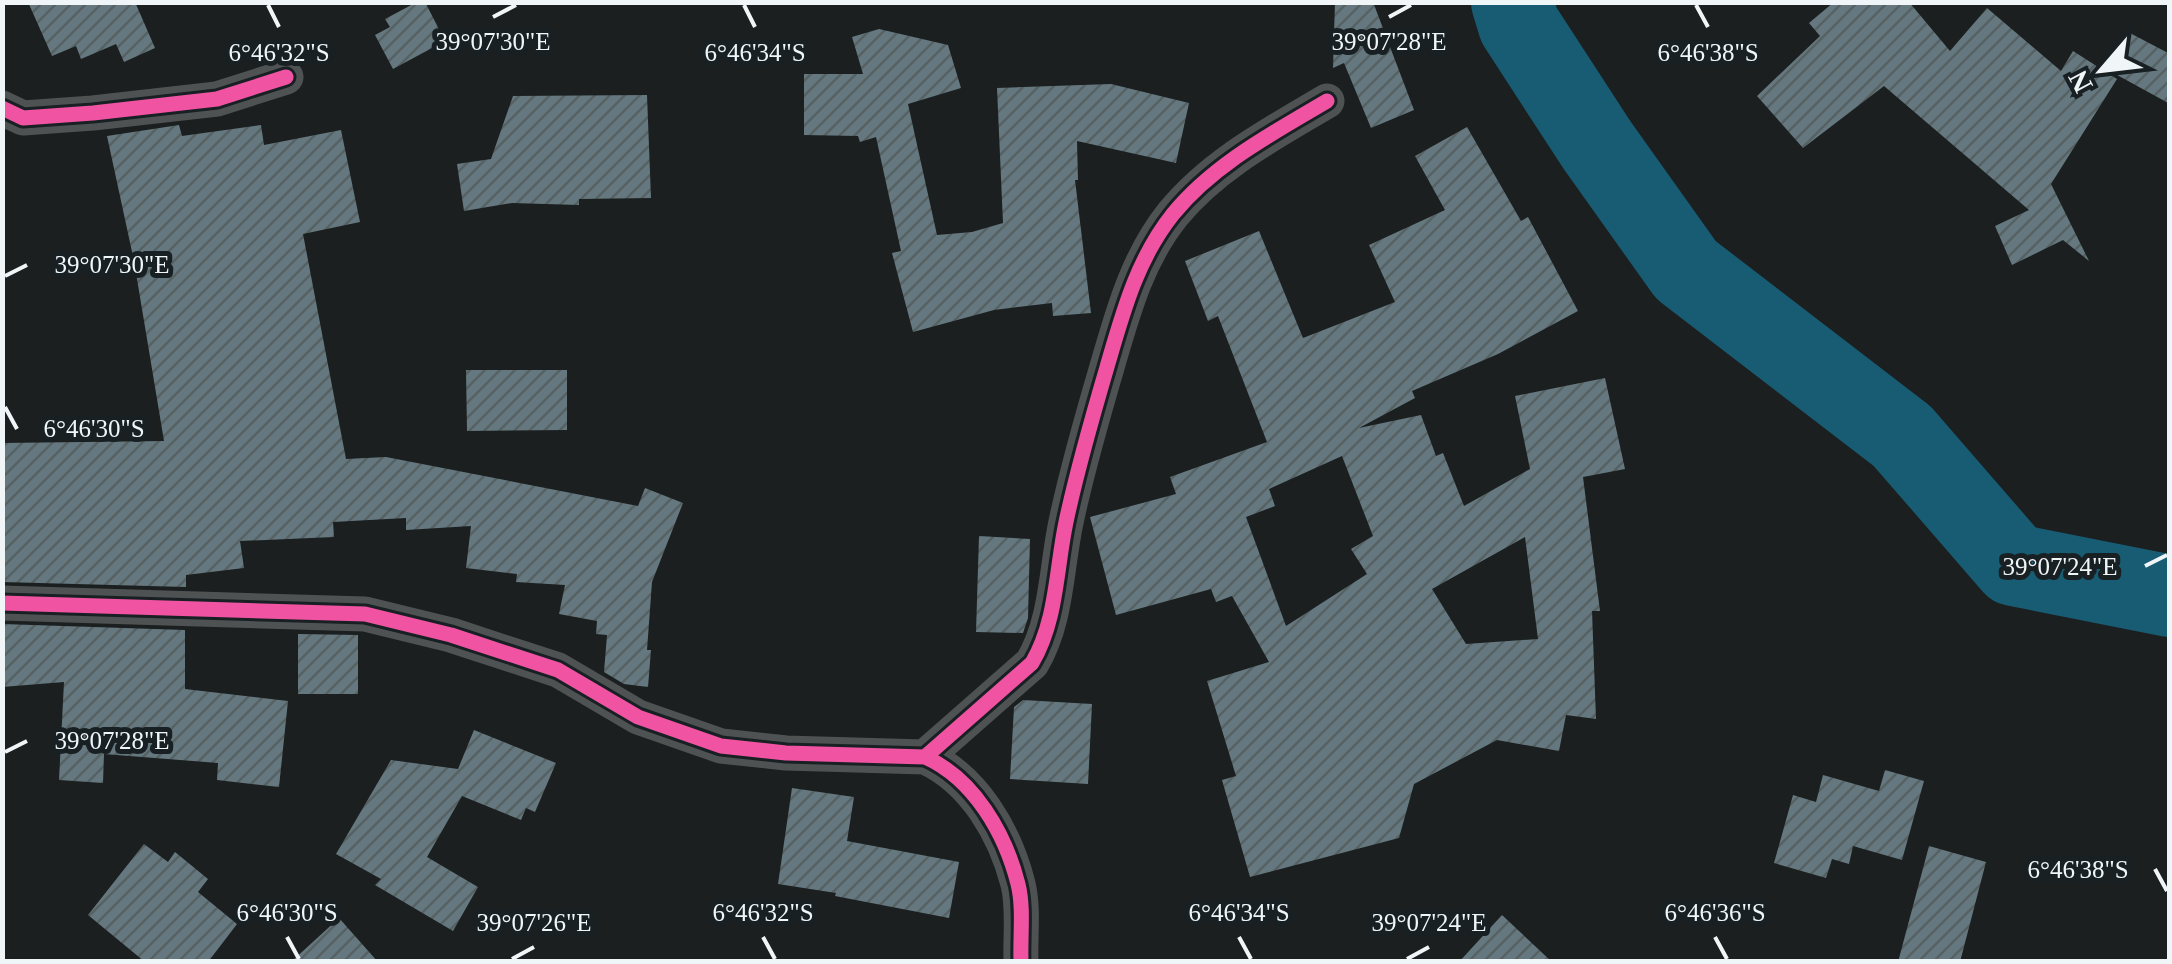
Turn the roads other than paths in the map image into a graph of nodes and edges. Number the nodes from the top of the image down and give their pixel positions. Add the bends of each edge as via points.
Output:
1 (286, 77) dead end
2 (1327, 101) dead end
3 (2, 108) edge
4 (2, 604) edge
5 (925, 757) junction
6 (1021, 962) edge

1 - 3 street via 217,99 93,113 23,118
2 - 5 street via 1204,183 1150,248 1132,282 1081,456 1041,648
4 - 5 street via 365,614 558,670 638,717 721,746
5 - 6 street via 944,766 988,810 1018,886

